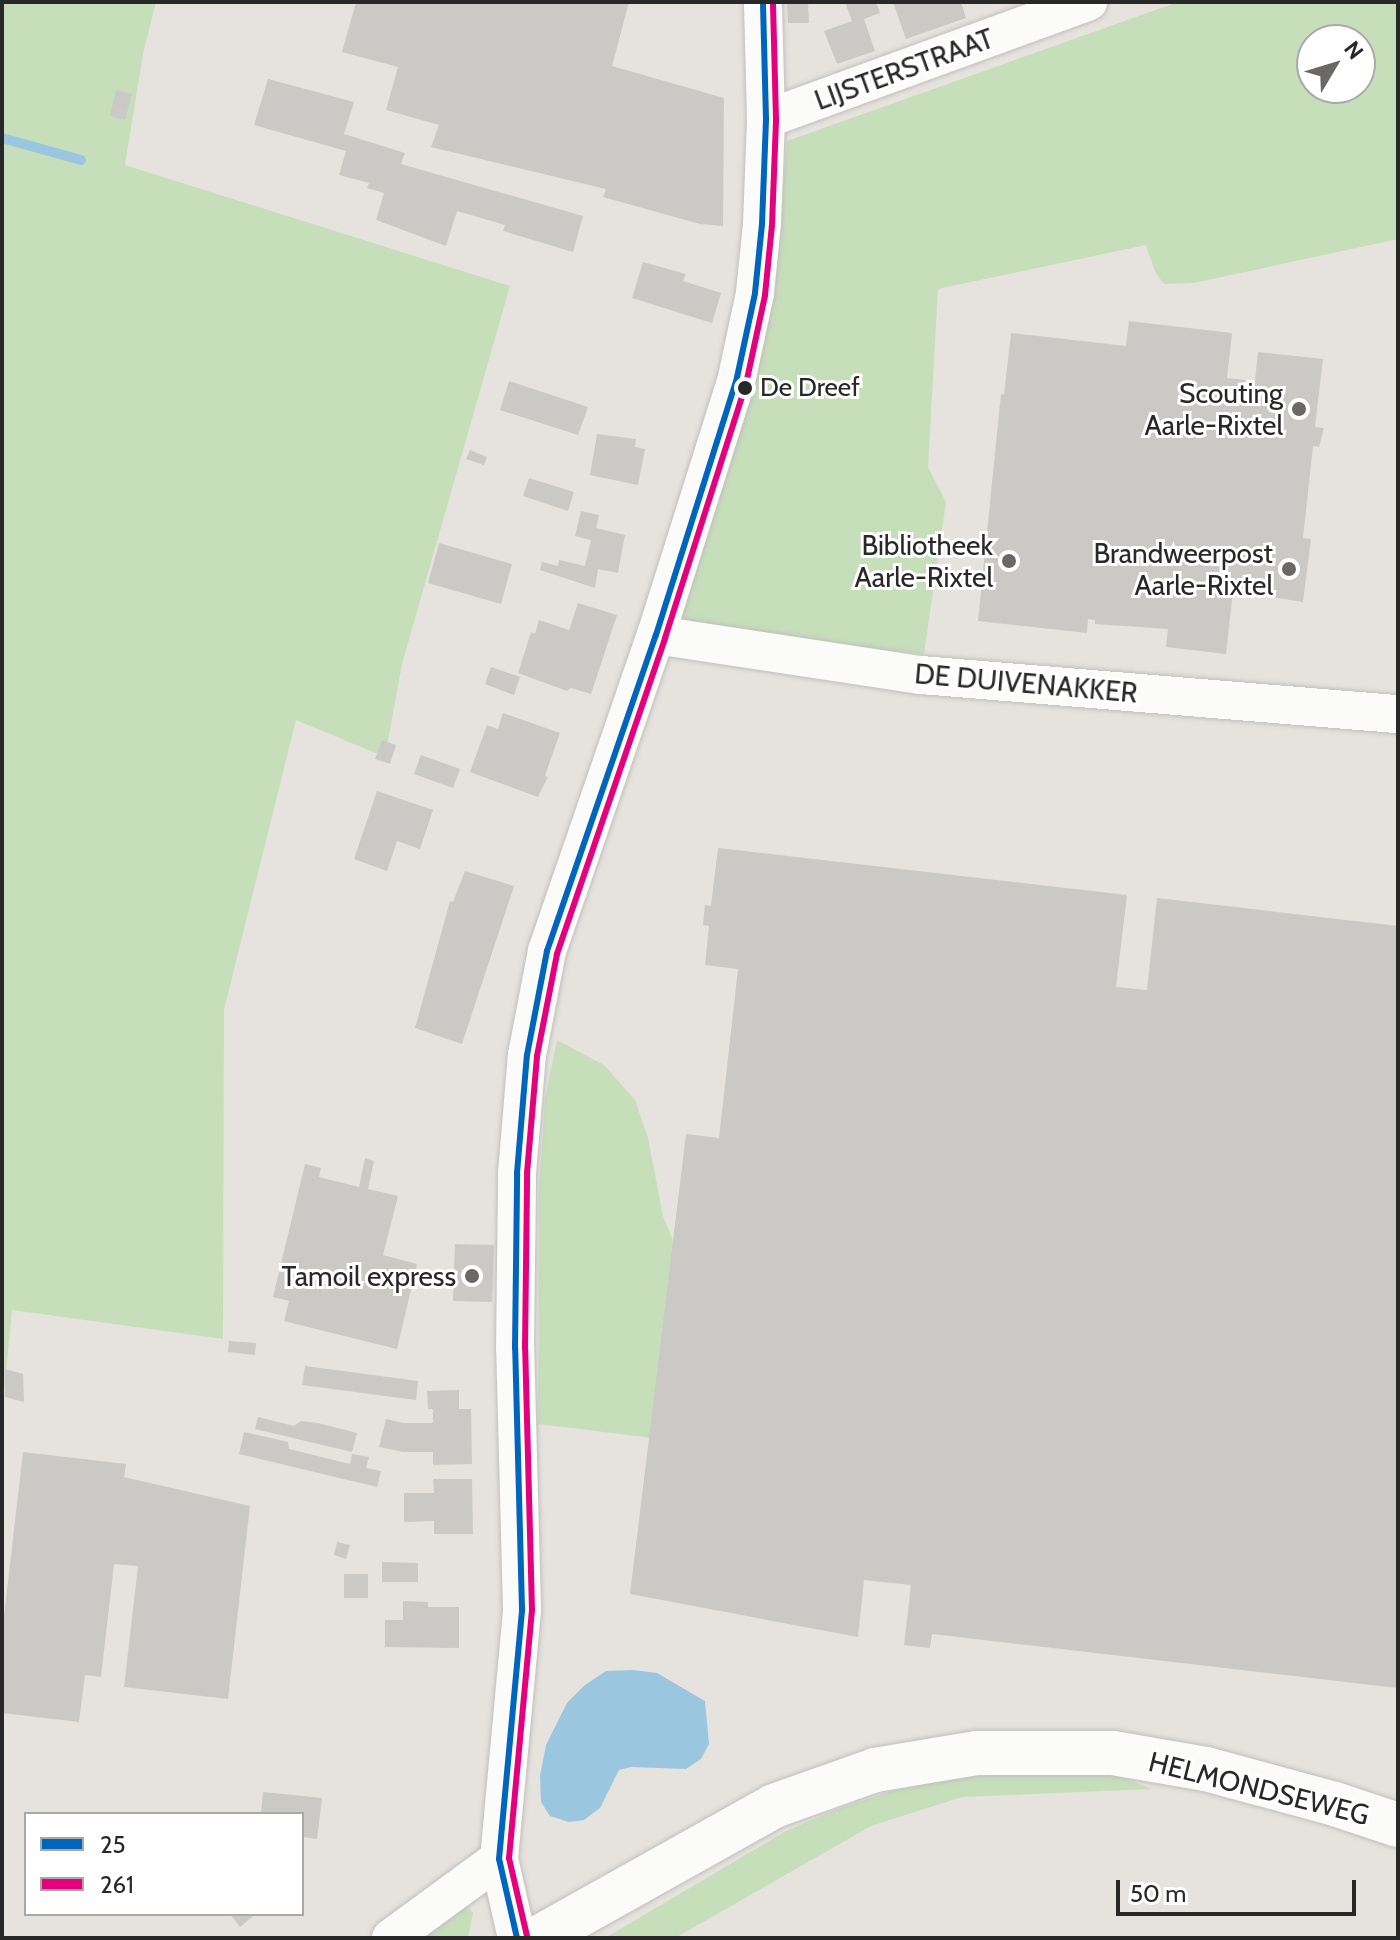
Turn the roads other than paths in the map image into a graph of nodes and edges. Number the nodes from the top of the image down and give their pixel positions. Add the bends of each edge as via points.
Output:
1 (763, 2) edge
2 (1088, 2) edge
3 (766, 119) junction
4 (656, 635) junction
5 (1398, 714) edge
6 (1398, 1825) edge
7 (499, 1859) junction
8 (391, 1938) edge
9 (517, 1938) edge
10 (538, 1938) edge

1 - 3 street
2 - 3 street, LIJSTERSTRAAT
3 - 4 street via 755,293 736,382
4 - 5 street, DE DUIVENAKKER via 921,675
4 - 7 street via 547,951 527,1055 517,1173 515,1348 522,1609
6 - 10 street, HELMONDSEWEG via 1206,1769 1113,1753 977,1753 875,1770 774,1806
7 - 8 street
7 - 9 street

